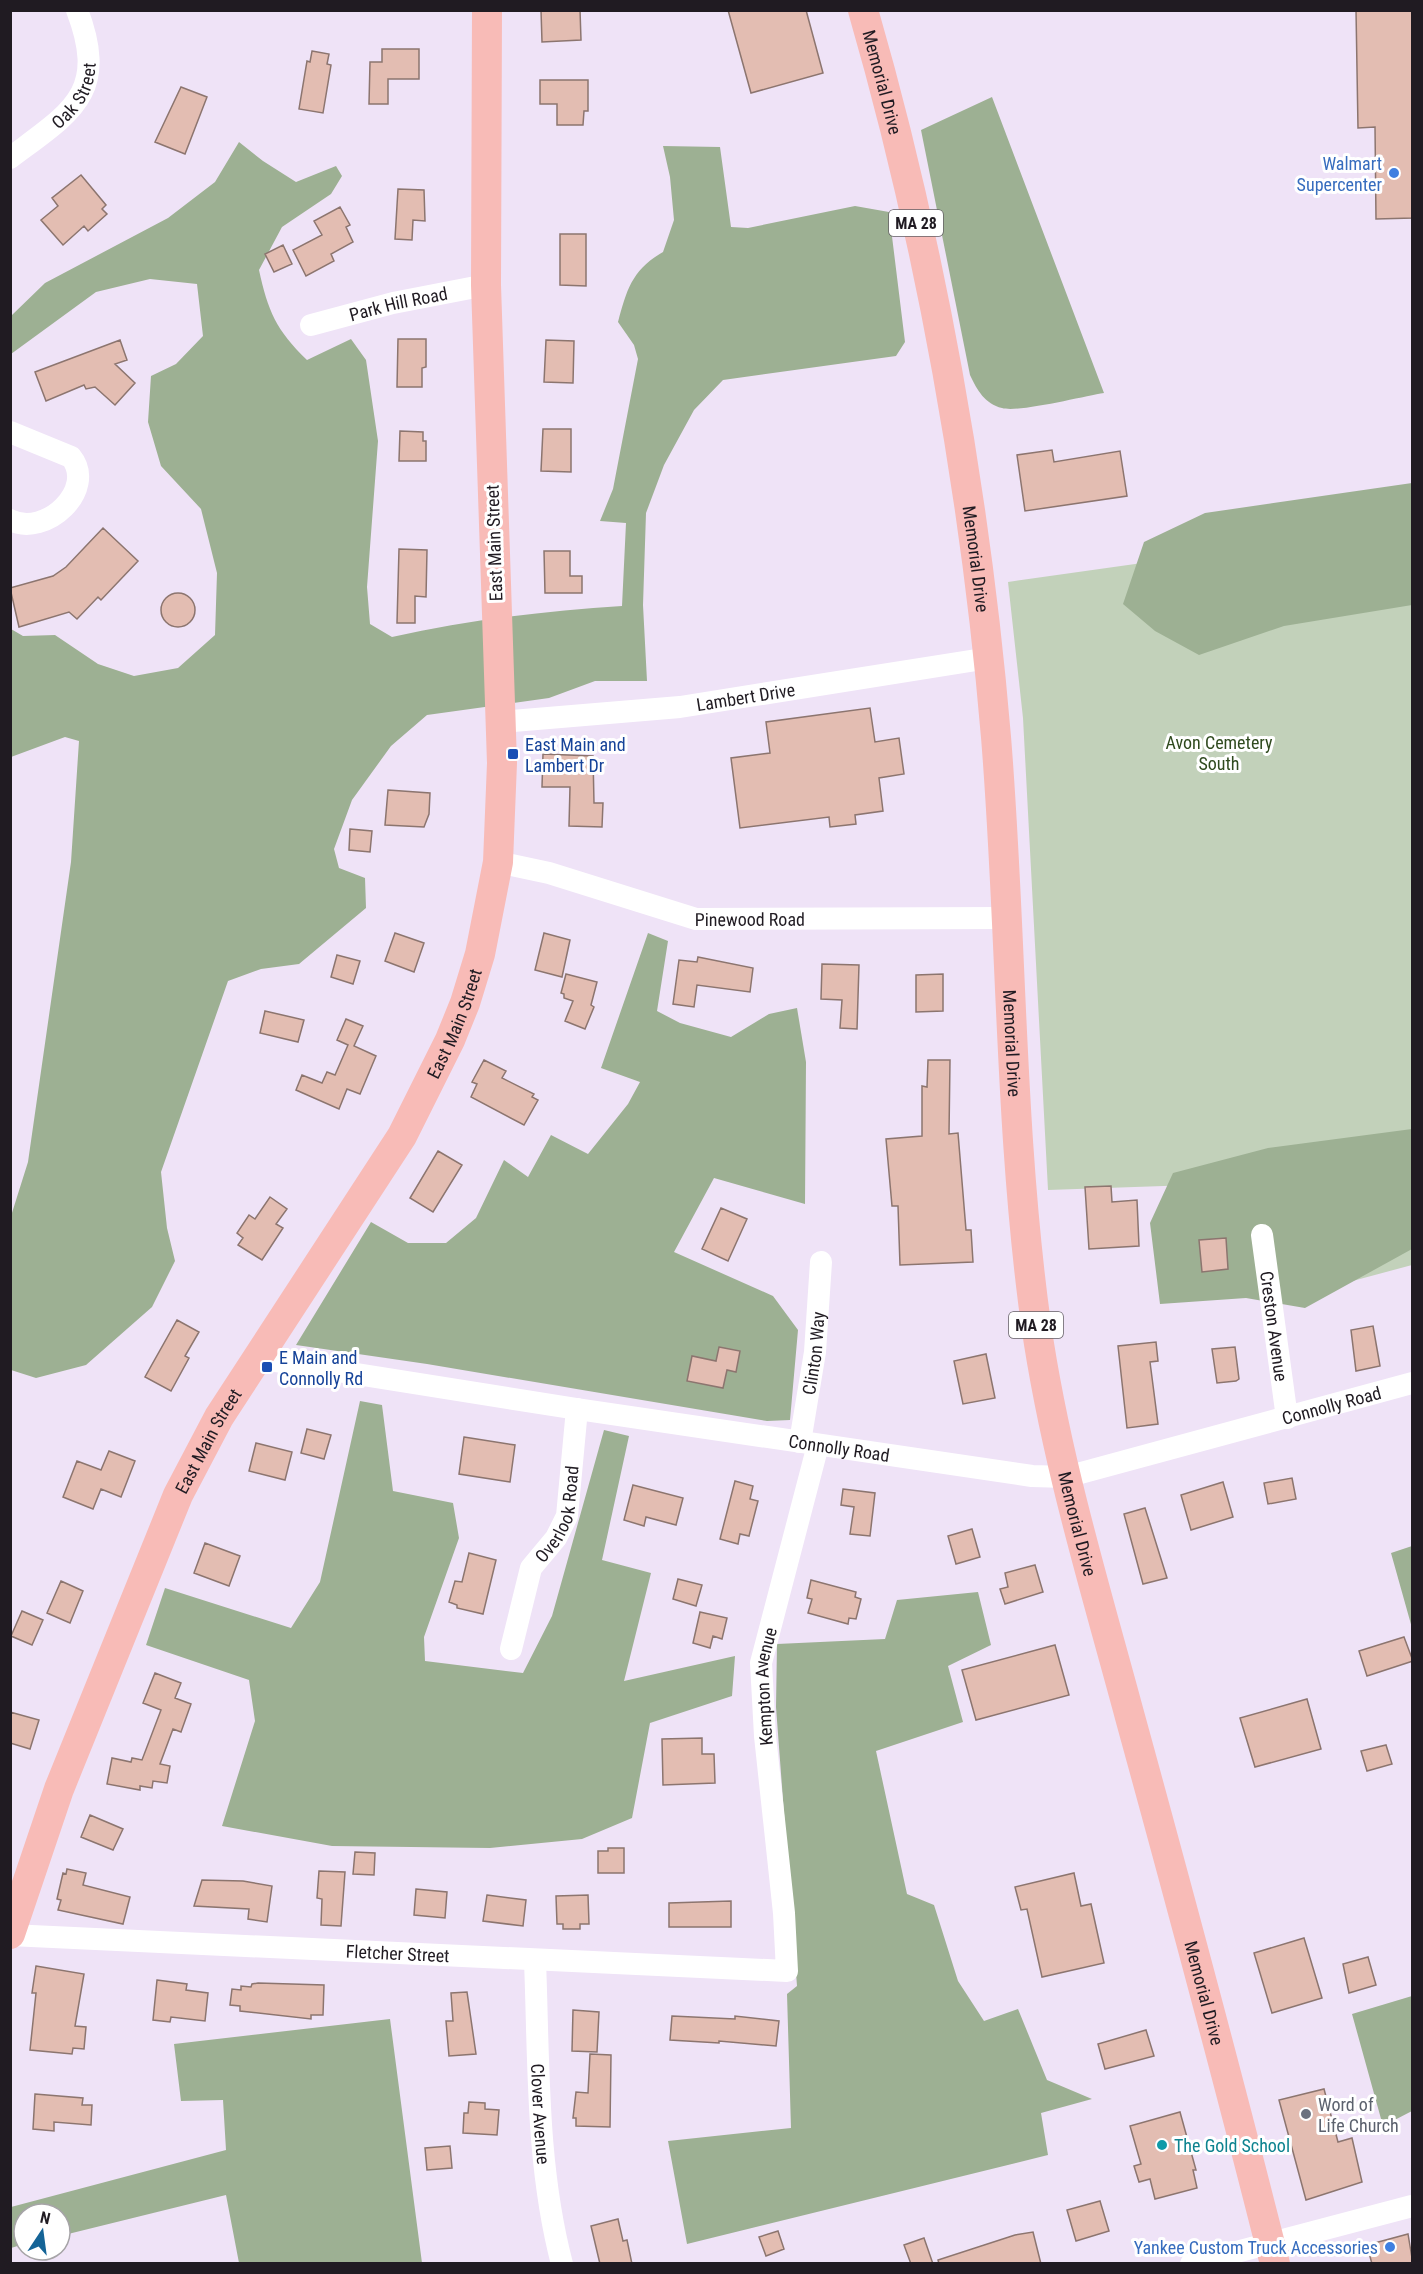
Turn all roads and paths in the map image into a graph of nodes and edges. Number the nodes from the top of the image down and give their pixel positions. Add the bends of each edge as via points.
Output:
1 (77, 10) edge
2 (487, 10) edge
3 (863, 10) edge
4 (10, 158) edge
5 (486, 285) junction
6 (311, 325) dead end
7 (10, 432) edge
8 (10, 520) edge
9 (989, 658) junction
10 (501, 722) junction
11 (498, 862) junction
12 (1007, 918) junction
13 (1262, 1235) dead end
14 (821, 1262) dead end
15 (256, 1358) junction
16 (1413, 1383) edge
17 (577, 1409) junction
18 (1287, 1418) junction
19 (809, 1443) junction
20 (1066, 1477) junction
21 (511, 1649) dead end
22 (10, 1934) edge
23 (535, 1961) junction
24 (787, 1971) joint
25 (1413, 2206) edge
26 (1273, 2253) edge
27 (562, 2264) edge
28 (1191, 2264) edge

1 - 4 street, Oak Street via 89,52 89,69 78,101 66,116
2 - 5 main road, East Main Street
3 - 9 main road, Memorial Drive / MA 28 via 931,295 965,486
5 - 6 street, Park Hill Road via 393,303
5 - 10 main road, East Main Street
7 - 8 street via 71,457 77,471 75,489 66,507 35,525
9 - 10 street, Lambert Drive via 680,707
9 - 12 main road, Memorial Drive / MA 28
10 - 11 main road, East Main Street
11 - 12 street, Pinewood Road via 549,873 696,919
11 - 15 main road, East Main Street via 480,954 436,1071 402,1136
12 - 20 main road, Memorial Drive / MA 28 via 1028,1256 1037,1331
13 - 18 street, Creston Avenue
14 - 19 street, Clinton Way
15 - 17 street, Connolly Road
15 - 22 main road, East Main Street via 208,1436 178,1495 59,1789
16 - 18 street, Connolly Road
17 - 19 street, Connolly Road
17 - 21 street, Overlook Road via 567,1516 556,1538 531,1568
18 - 20 street, Connolly Road
19 - 20 street, Connolly Road via 1032,1476
19 - 24 street, Kempton Avenue via 761,1663
20 - 26 main road, Memorial Drive / MA 28
22 - 23 street, Fletcher Street
23 - 24 street, Fletcher Street
23 - 27 street, Clover Avenue via 542,2142 550,2213
25 - 26 street
26 - 28 street

